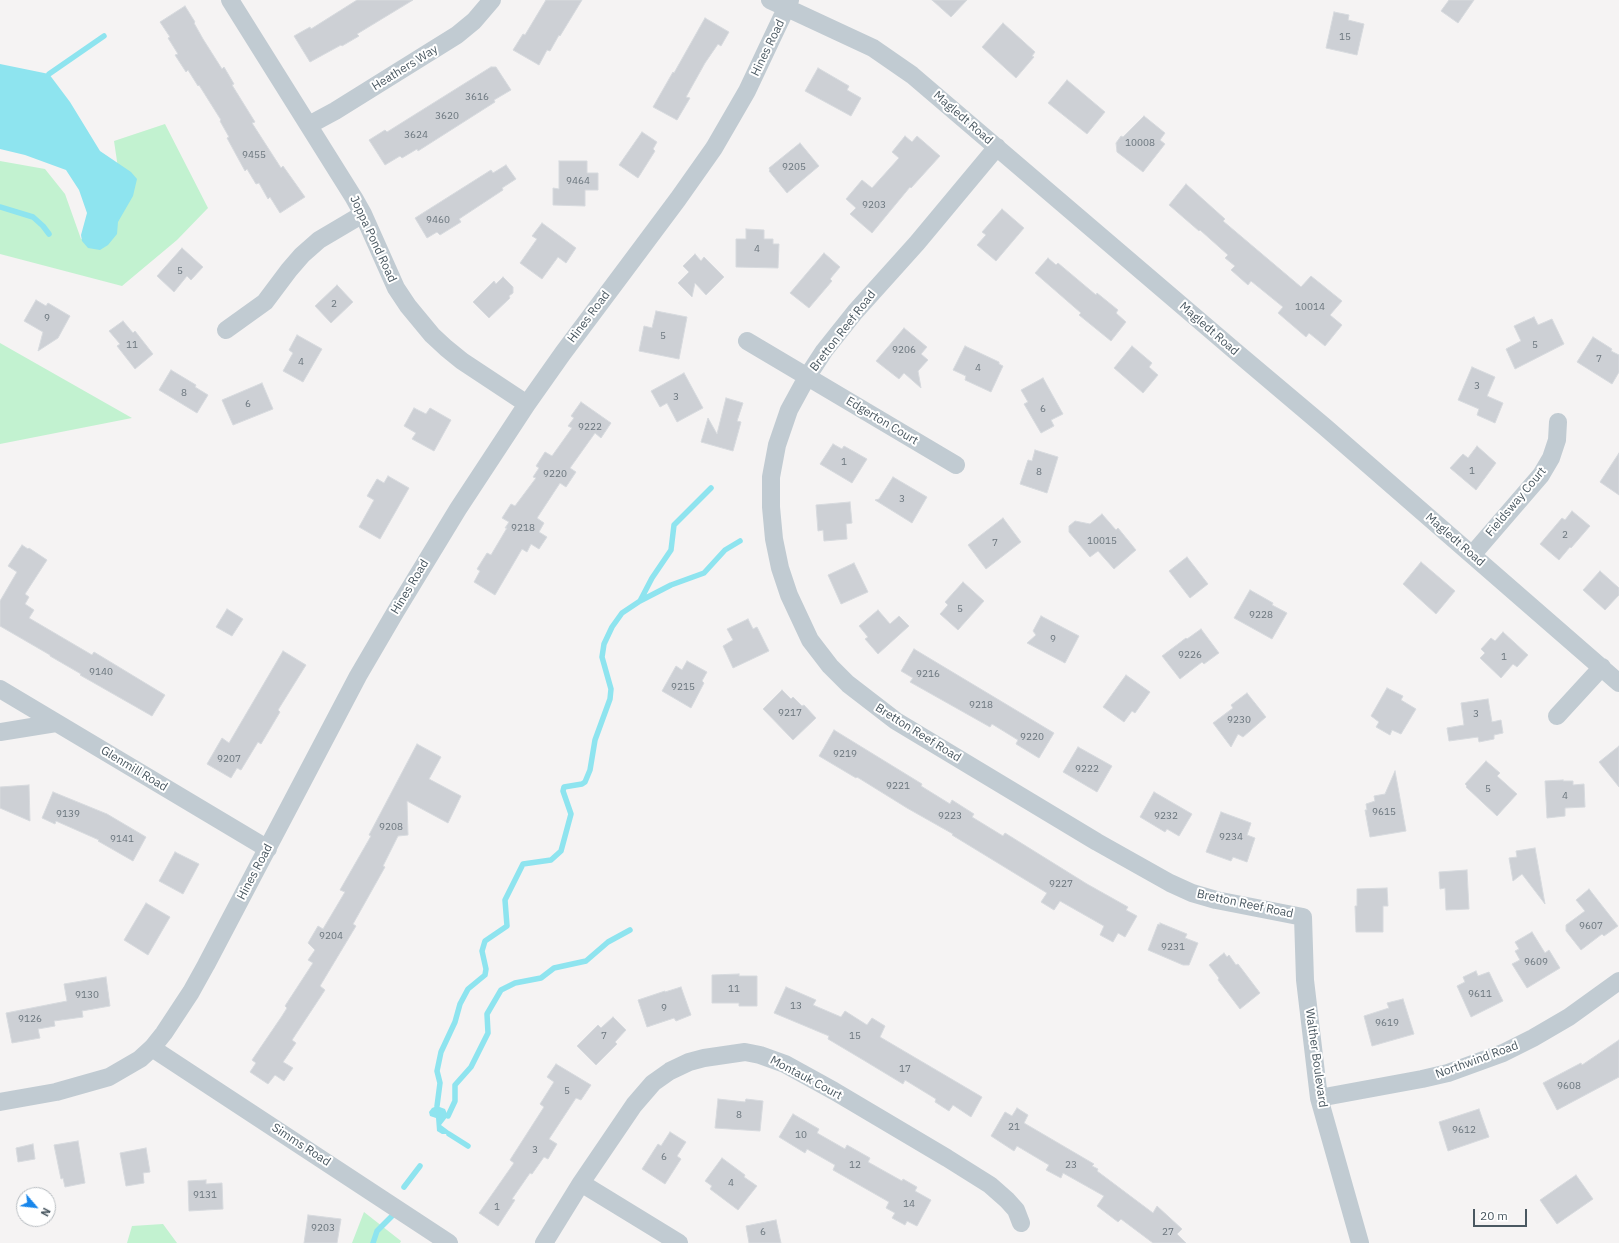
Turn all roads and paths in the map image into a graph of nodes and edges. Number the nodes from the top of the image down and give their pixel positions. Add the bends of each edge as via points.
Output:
1 (230, 0) edge
2 (492, 0) edge
3 (770, 0) edge
4 (789, 4) edge
5 (309, 125) junction
6 (997, 147) junction
7 (363, 214) junction
8 (226, 330) dead end
9 (747, 341) dead end
10 (807, 377) junction
11 (527, 404) junction
12 (1558, 422) dead end
13 (956, 465) dead end
14 (1472, 555) junction
15 (1602, 667) junction
16 (1619, 683) edge
17 (0, 689) edge
18 (1557, 716) dead end
19 (56, 723) junction
20 (0, 732) edge
21 (268, 849) junction
22 (1303, 917) joint
23 (1619, 982) edge
24 (152, 1048) junction
25 (1319, 1098) junction
26 (0, 1102) edge
27 (581, 1183) junction
28 (1021, 1223) dead end
29 (448, 1242) edge
30 (544, 1243) edge
31 (679, 1243) edge
32 (1360, 1243) edge

1 - 5 street, Joppa Pond Road
2 - 5 street, Heathers Way via 474,21 457,35
3 - 4 street, Magledt Road
4 - 6 street, Magledt Road via 886,56 932,91
4 - 11 street, Hines Road via 747,91 714,148
5 - 7 street, Joppa Pond Road
6 - 10 street, Bretton Reef Road via 855,312
6 - 14 street, Magledt Road
7 - 8 street via 319,240 302,255 265,302
7 - 11 street, Joppa Pond Road via 396,288 432,335 462,361
9 - 10 street, Edgerton Court
10 - 13 street, Edgerton Court
10 - 22 street, Bretton Reef Road via 789,410 777,445 771,477 771,507 774,539 789,595 810,640 830,666 853,689 896,721 1096,842 1170,883 1216,900
11 - 21 street, Hines Road via 458,509 392,617 358,676
12 - 14 street, Fieldsway Court via 1555,446 1541,475
14 - 15 street, Magledt Road
15 - 16 street, Magledt Road
15 - 18 street
17 - 19 street, Glenmill Road
19 - 20 street
19 - 21 street, Glenmill Road
21 - 24 street, Hines Road via 191,992
22 - 25 street, Walther Boulevard via 1305,980
23 - 25 street, Northwind Road via 1569,1017 1503,1053 1448,1073
24 - 26 street, Hines Road via 122,1070 91,1083
24 - 29 street, Simms Road
25 - 32 street, Walther Boulevard
27 - 28 street, Montauk Court via 634,1105 654,1083 670,1071 689,1062 745,1052 760,1054 785,1064 947,1158 990,1185 1016,1210
27 - 30 street, Montauk Court
27 - 31 street

